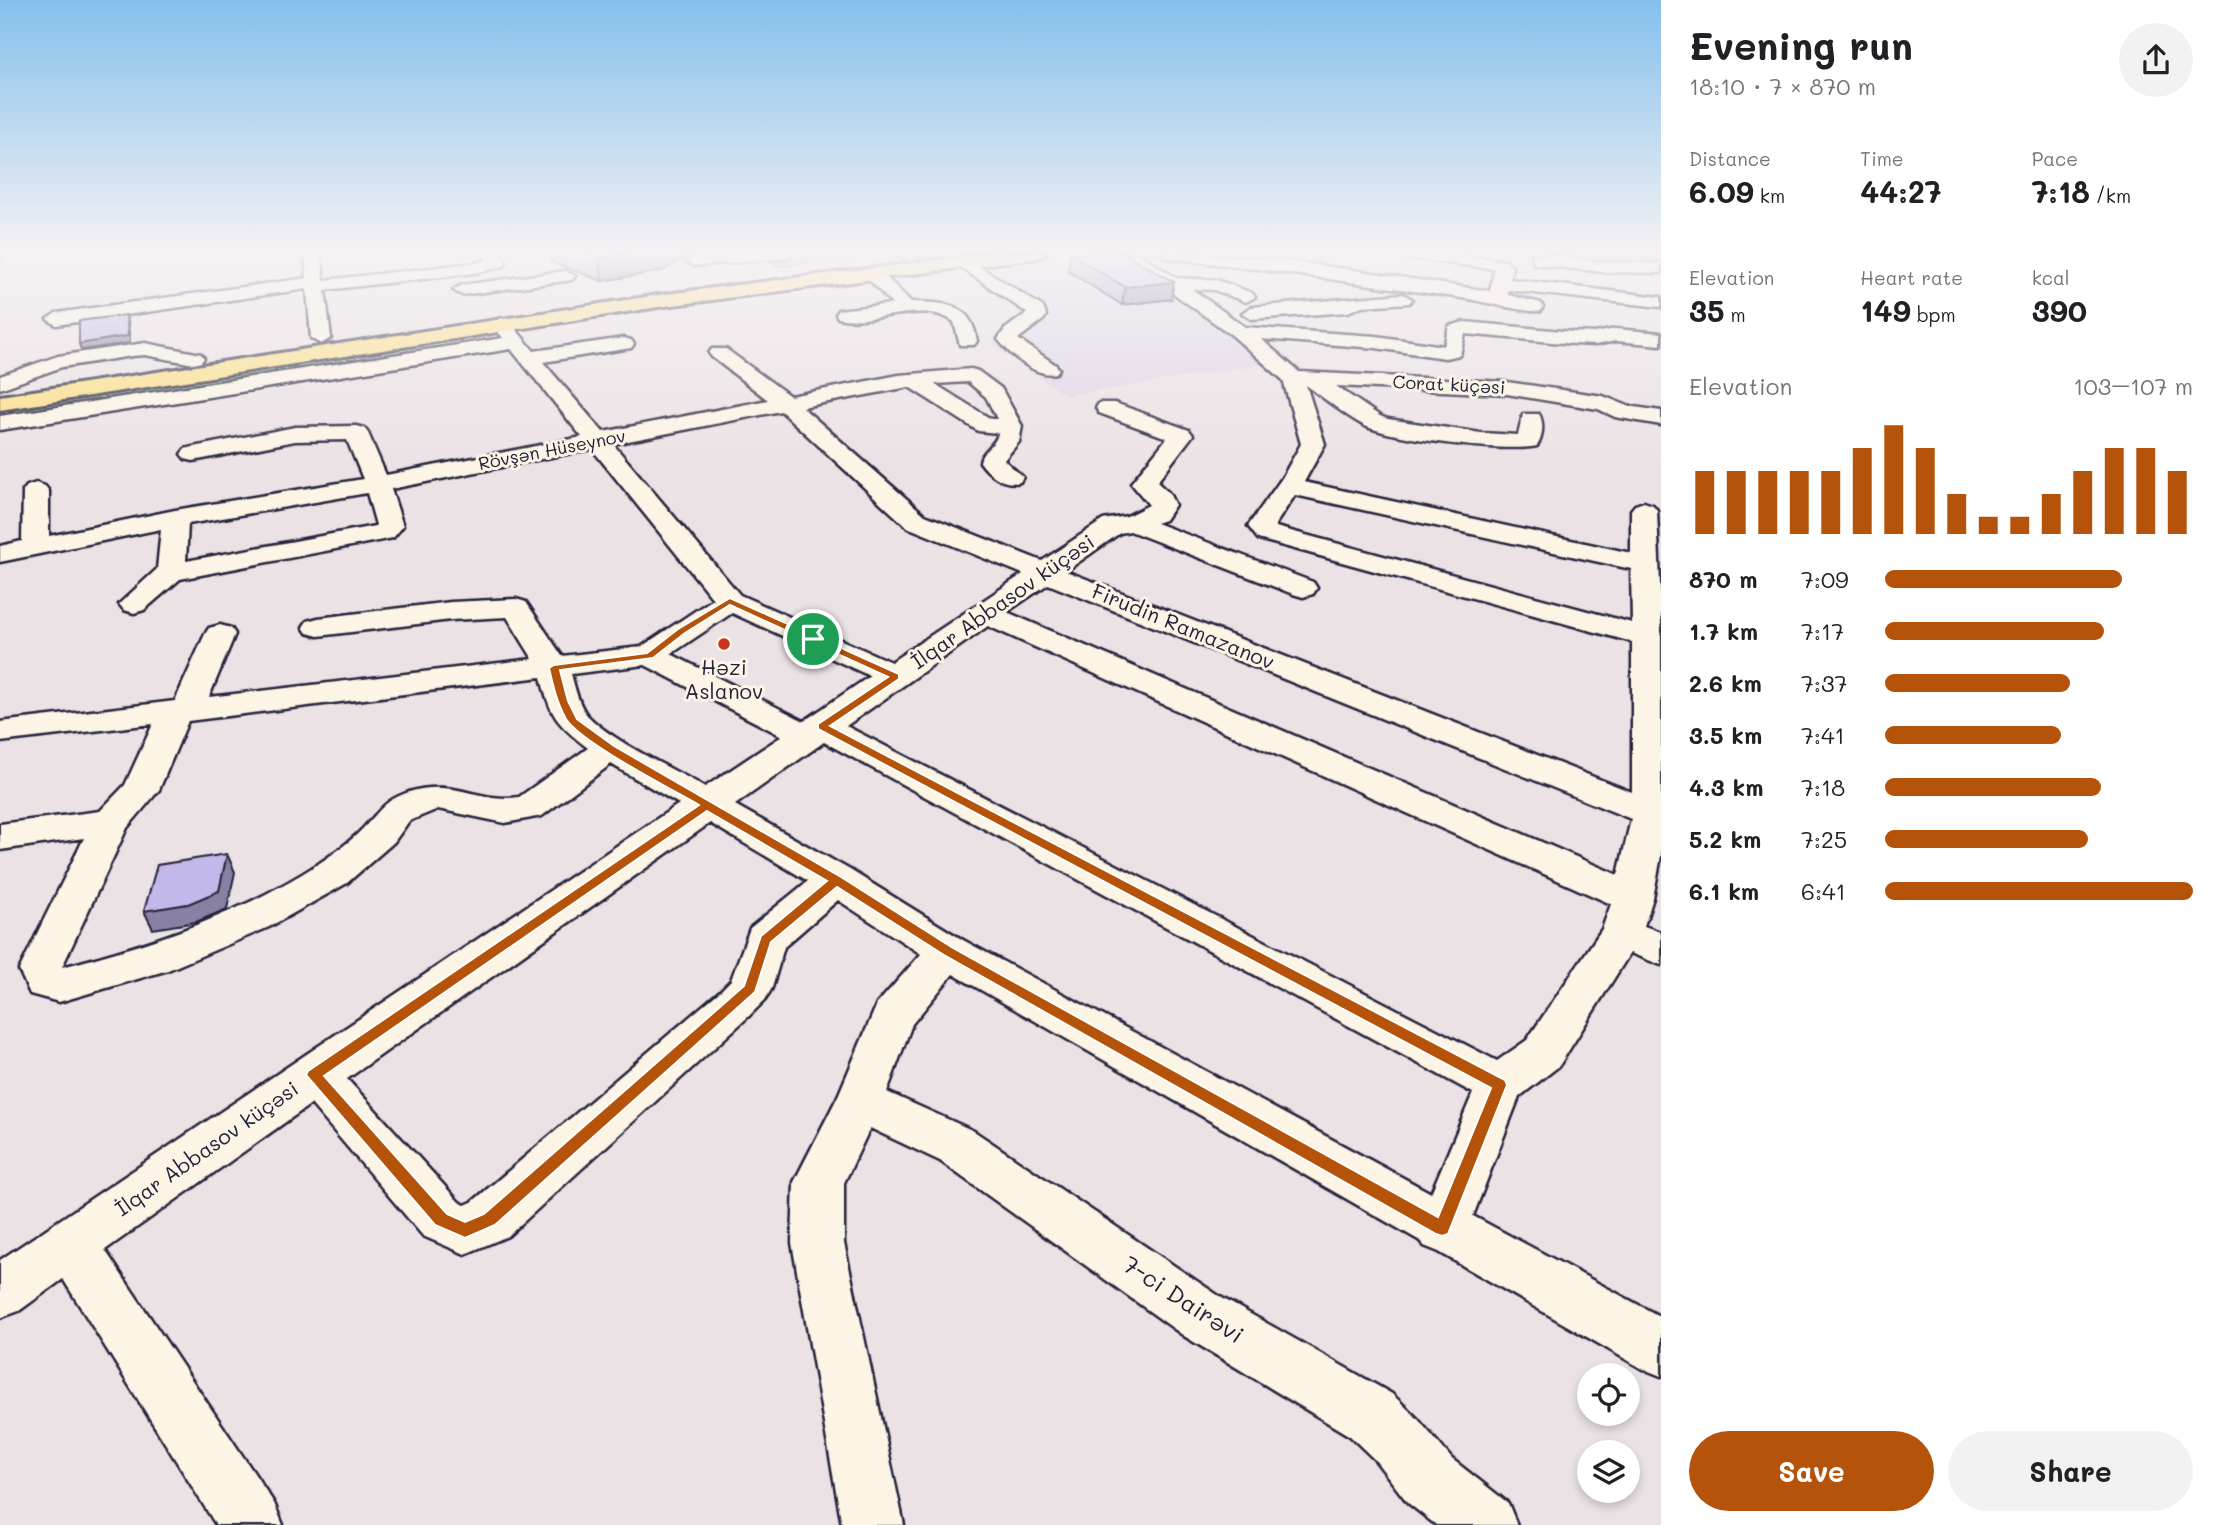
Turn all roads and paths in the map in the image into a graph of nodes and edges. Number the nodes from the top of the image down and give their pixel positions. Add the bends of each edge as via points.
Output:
1 (320, 324) edge
2 (547, 324) edge
3 (568, 324) edge
4 (964, 324) edge
5 (1024, 324) edge
6 (1229, 324) edge
7 (1241, 332) junction
8 (509, 334) junction
9 (321, 338) junction
10 (1661, 339) edge
11 (967, 341) dead end
12 (624, 344) dead end
13 (719, 353) dead end
14 (1049, 369) dead end
15 (913, 380) junction
16 (0, 385) edge
17 (1301, 385) junction
18 (1632, 392) dead end
19 (0, 403) edge
20 (785, 403) junction
21 (1603, 403) junction
22 (1107, 408) dead end
23 (1661, 418) edge
24 (1531, 419) dead end
25 (0, 423) edge
26 (1011, 426) junction
27 (597, 441) junction
28 (193, 454) dead end
29 (1011, 477) dead end
30 (377, 484) junction
31 (1289, 486) junction
32 (36, 491) dead end
33 (1643, 510) dead end
34 (175, 518) junction
35 (1132, 523) junction
36 (35, 547) junction
37 (0, 555) edge
38 (1645, 564) junction
39 (171, 572) junction
40 (1045, 572) junction
41 (1303, 588) dead end
42 (1653, 595) edge
43 (730, 601) junction
44 (134, 604) dead end
45 (985, 614) junction
46 (318, 626) dead end
47 (220, 634) dead end
48 (1646, 636) junction
49 (650, 656) junction
50 (554, 668) junction
51 (896, 677) junction
52 (181, 711) junction
53 (815, 731) junction
54 (0, 733) edge
55 (610, 748) junction
56 (706, 806) junction
57 (1651, 813) junction
58 (111, 822) junction
59 (0, 837) edge
60 (836, 880) junction
61 (1627, 915) junction
62 (1661, 948) edge
63 (948, 951) junction
64 (314, 1075) junction
65 (1500, 1085) junction
66 (860, 1101) junction
67 (1442, 1228) junction
68 (70, 1243) junction
69 (0, 1292) edge
70 (1661, 1348) edge
71 (252, 1525) edge
72 (873, 1525) edge
73 (1486, 1525) edge

1 - 9 street
2 - 8 highway
3 - 8 highway
4 - 11 street
5 - 14 street via 1008,340
6 - 7 street
7 - 10 street via 1445,352 1453,351 1456,330 1464,328 1574,338
7 - 17 street
8 - 9 highway
8 - 12 street
8 - 19 highway
8 - 25 street
8 - 27 street
9 - 16 highway
13 - 20 street, Firudin Ramazanov
15 - 20 street, Rövşən Hüseynov
15 - 26 street via 986,426
15 - 26 street, Rövşən Hüseynov via 982,378 997,396
17 - 21 street, Corat küçəsi via 1507,388
17 - 24 street via 1385,425 1524,442 1529,440
17 - 31 street via 1312,444
18 - 21 street, Corat küçəsi
20 - 27 street, Rövşən Hüseynov
20 - 40 street, Firudin Ramazanov via 916,520
21 - 23 street, Corat küçəsi via 1623,412
22 - 35 street, İlqar Abbasov küçəsi via 1181,435 1143,483 1162,505 1156,514
26 - 29 street via 1008,442 992,462
27 - 30 street, Rövşən Hüseynov
27 - 43 street
28 - 30 street via 295,434 356,433
30 - 34 street, Rövşən Hüseynov
30 - 39 street via 390,526 384,532
31 - 38 street
31 - 48 street via 1262,526 1285,541
32 - 36 street
33 - 38 street
34 - 36 street, Rövşən Hüseynov
34 - 39 street
35 - 40 street, İlqar Abbasov küçəsi via 1112,526
35 - 41 street
36 - 37 street, Rövşən Hüseynov
38 - 42 street
39 - 44 street
40 - 45 street, İlqar Abbasov küçəsi
40 - 57 street, Firudin Ramazanov
42 - 48 street
43 - 49 street
43 - 51 street
45 - 51 street, İlqar Abbasov küçəsi
45 - 61 street
46 - 50 street via 516,608
47 - 52 street
48 - 57 street
49 - 50 street
49 - 53 street
50 - 52 street
50 - 55 street via 573,720
51 - 53 street, İlqar Abbasov küçəsi
52 - 54 street
52 - 58 street via 141,790
53 - 56 street, İlqar Abbasov küçəsi
53 - 65 street
55 - 56 street
55 - 58 street via 529,807 505,811 438,797 420,801 396,812 381,832 333,873 255,917 153,959 59,985 45,982 40,970
56 - 60 street
56 - 64 street, İlqar Abbasov küçəsi
57 - 61 street
58 - 59 street
60 - 63 street
60 - 64 street via 765,939 750,988 734,1004 489,1219 465,1230 441,1219
61 - 62 street
61 - 65 street via 1543,1053
63 - 66 street via 893,1016
63 - 67 street
64 - 68 street, İlqar Abbasov küçəsi
65 - 67 street
66 - 72 street via 819,1182 818,1243
66 - 73 street, 7-ci Dairəvi via 957,1146 1203,1317 1371,1415 1430,1481
67 - 70 street
68 - 69 street, İlqar Abbasov küçəsi
68 - 71 street

